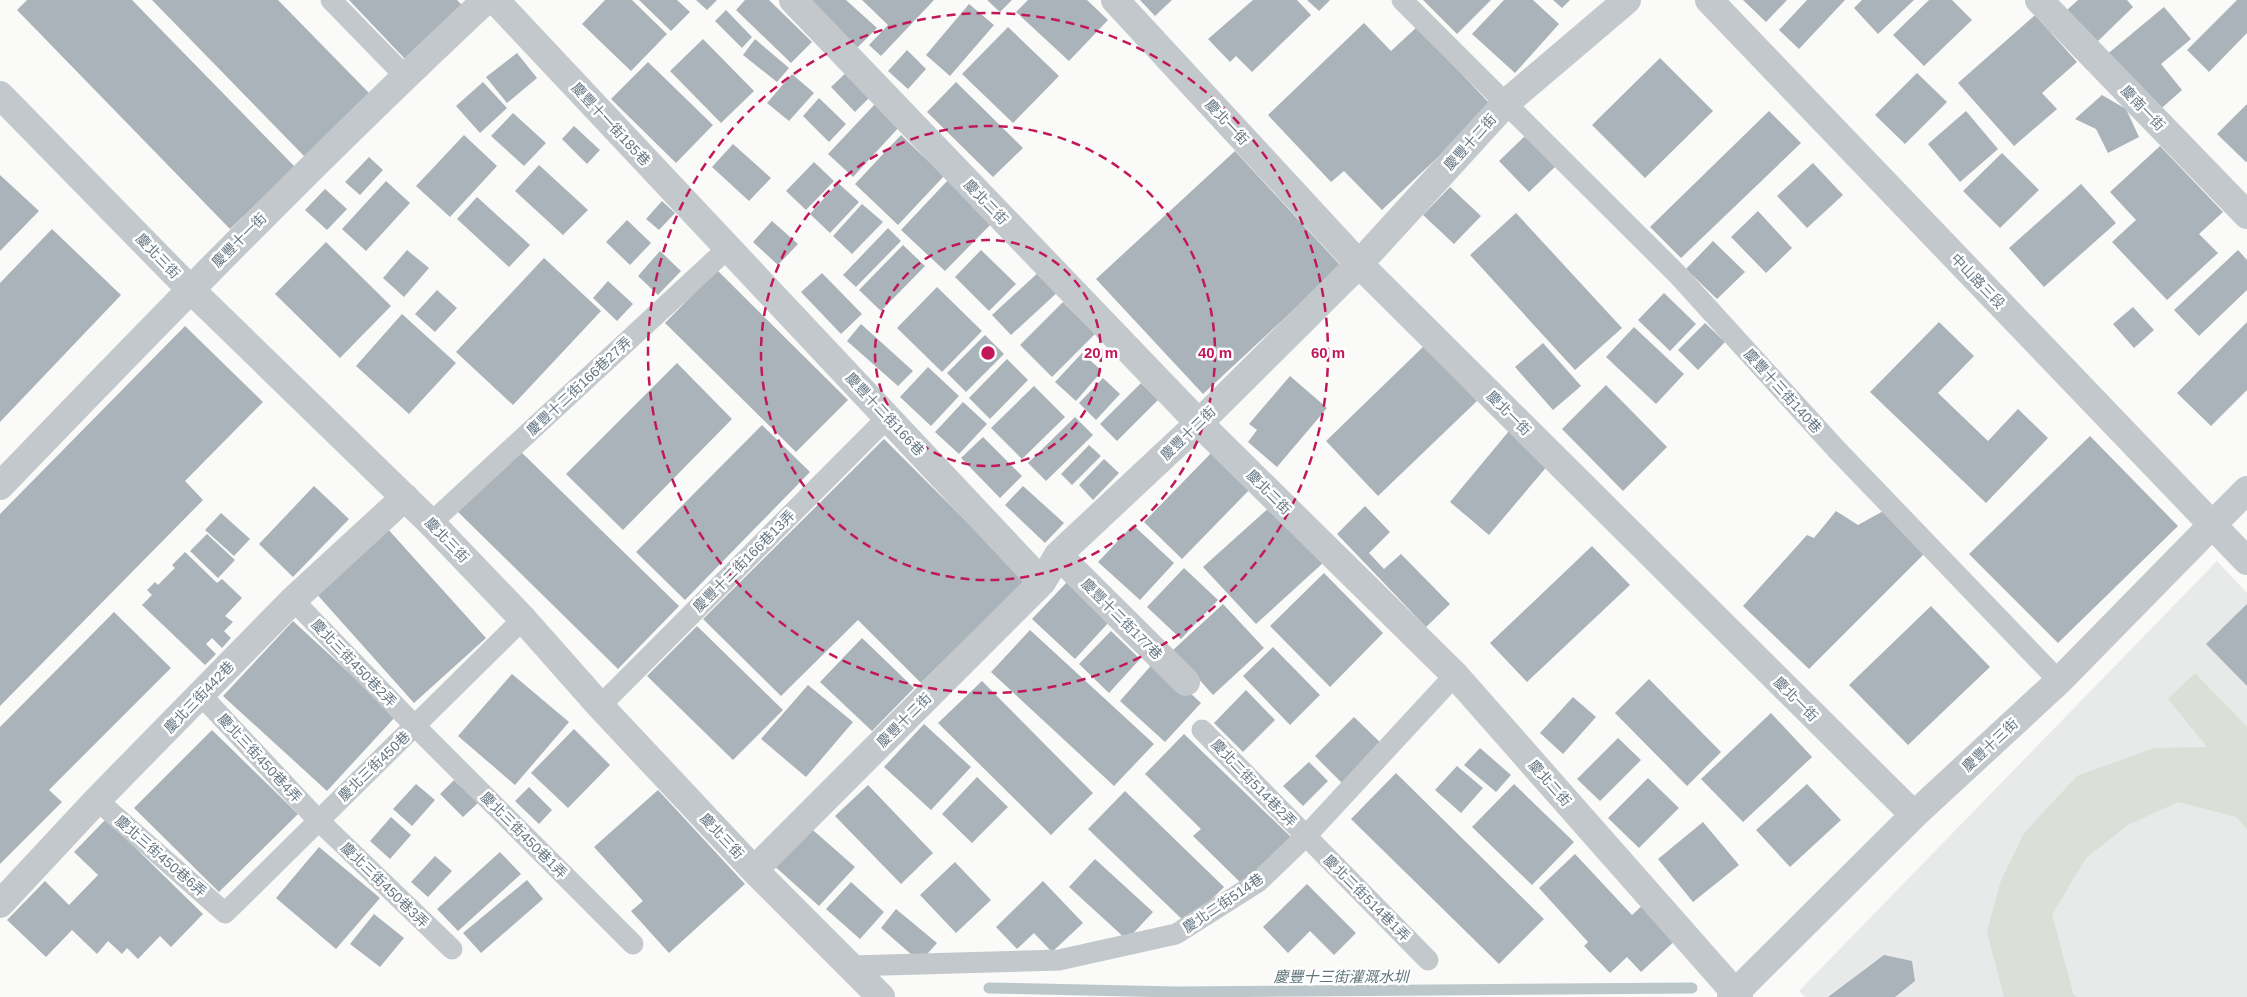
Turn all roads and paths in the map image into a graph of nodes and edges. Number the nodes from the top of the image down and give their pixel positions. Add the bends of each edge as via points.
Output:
1 (331, 0) edge
2 (486, 0) edge
3 (495, 0) edge
4 (793, 0) edge
5 (1115, 0) edge
6 (1402, 0) edge
7 (1627, 0) edge
8 (1709, 0) edge
9 (2039, 0) edge
10 (405, 76) junction
11 (0, 95) edge
12 (1506, 103) junction
13 (2247, 215) edge
14 (728, 248) junction
15 (1358, 264) junction
16 (190, 289) junction
17 (888, 417) junction
18 (1199, 423) junction
19 (0, 486) edge
20 (2247, 490) edge
21 (405, 498) junction
22 (431, 523) junction
23 (2212, 525) junction
24 (1058, 555) junction
25 (2247, 561) edge
26 (1042, 582) junction
27 (293, 600) junction
28 (523, 619) junction
29 (1455, 675) junction
30 (2060, 681) junction
31 (1186, 682) dead end
32 (201, 695) junction
33 (600, 706) junction
34 (415, 726) junction
35 (1202, 730) dead end
36 (97, 800) junction
37 (1914, 815) junction
38 (318, 820) junction
39 (1306, 836) junction
40 (754, 870) junction
41 (0, 904) edge
42 (225, 912) joint
43 (633, 944) dead end
44 (452, 949) dead end
45 (1428, 960) dead end
46 (850, 966) junction
47 (1735, 996) edge
48 (881, 997) edge

1 - 10 lane
2 - 10 street, 慶豐十一街
3 - 14 street, 慶豐十一街185巷
4 - 18 street, 慶北二街
5 - 15 street, 慶北一街
6 - 12 lane, 慶豐十三街140巷
7 - 12 street, 慶豐十二街
8 - 23 street, 中山路三段
9 - 13 street, 慶南一街
10 - 16 street, 慶豐十一街
11 - 16 street, 慶北三街
12 - 15 street, 慶豐十二街
12 - 30 lane, 慶豐十三街140巷 via 1677,274 1837,450
14 - 17 street, 慶豐十二街166巷
14 - 22 lane, 慶豐十二街166巷27弄
15 - 18 street, 慶豐十二街
15 - 37 street, 慶北一街
16 - 19 street, 慶豐十一街
16 - 21 street, 慶北三街
17 - 26 street, 慶豐十二街166巷
17 - 33 lane, 慶豐十二街166巷13弄
18 - 24 street, 慶豐十二街
18 - 29 street, 慶北二街
20 - 23 street, 慶豐十三街
21 - 22 street, 慶北三街
21 - 27 street, 慶北三街442巷
22 - 28 street, 慶北三街
23 - 25 street, 中山路三段
23 - 30 street, 慶豐十三街
24 - 26 street, 慶豐十二街
24 - 31 street, 慶豐十二街177巷
26 - 40 street, 慶豐十二街
27 - 32 street, 慶北三街442巷
27 - 34 lane, 慶北三街450巷2弄
28 - 33 street, 慶北三街
28 - 34 lane, 慶北三街450巷
29 - 39 lane, 慶北二街514巷
29 - 47 street, 慶北二街
30 - 37 street, 慶豐十三街
32 - 36 street, 慶北三街442巷
32 - 38 lane, 慶北三街450巷4弄
33 - 40 street, 慶北三街
34 - 38 lane, 慶北三街450巷
34 - 43 lane, 慶北三街450巷1弄
35 - 39 lane, 慶北二街514巷2弄
36 - 41 street, 慶北三街442巷
36 - 42 lane, 慶北三街450巷6弄
37 - 47 street, 慶豐十三街
38 - 42 lane, 慶北三街450巷
38 - 44 lane, 慶北三街450巷3弄
39 - 45 lane, 慶北二街514巷1弄
39 - 46 lane, 慶北二街514巷 via 1258,882 1176,934 1059,960
40 - 46 street, 慶北三街
46 - 48 street, 慶北三街

